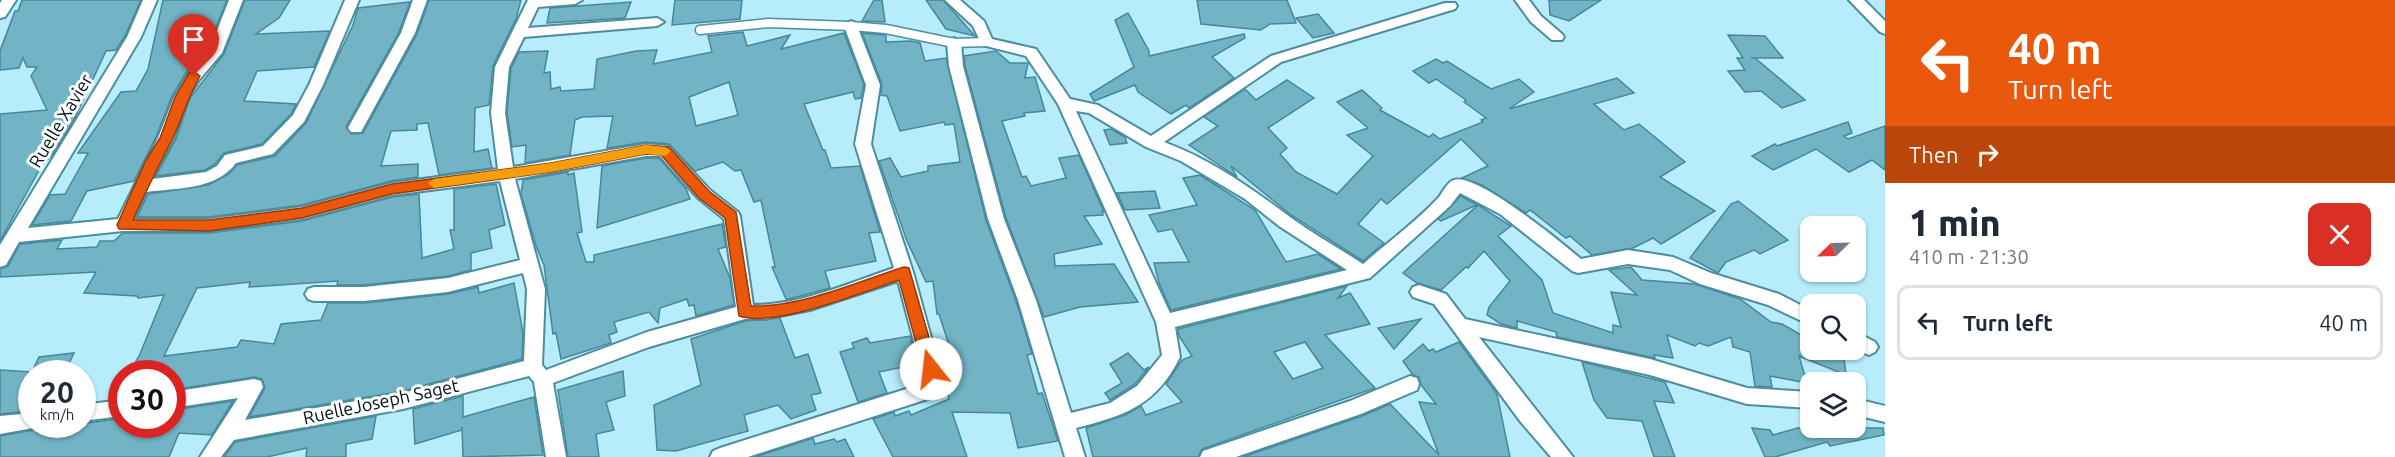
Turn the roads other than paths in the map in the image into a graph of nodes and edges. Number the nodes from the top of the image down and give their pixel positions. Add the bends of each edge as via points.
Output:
1 (9, 0) edge
2 (150, 0) edge
3 (236, 0) edge
4 (352, 0) edge
5 (420, 0) edge
6 (575, 0) edge
7 (952, 0) edge
8 (1522, 0) edge
9 (1856, 0) edge
10 (534, 2) edge
11 (1450, 6) dead end
12 (0, 14) edge
13 (657, 22) dead end
14 (851, 26) junction
15 (1885, 29) edge
16 (700, 30) dead end
17 (519, 33) junction
18 (1557, 37) dead end
19 (987, 42) junction
20 (954, 43) junction
21 (1065, 104) junction
22 (356, 128) dead end
23 (1151, 142) junction
24 (506, 174) junction
25 (141, 187) junction
26 (123, 225) junction
27 (15, 236) junction
28 (0, 260) edge
29 (530, 264) junction
30 (904, 272) junction
31 (1365, 273) junction
32 (1419, 292) dead end
33 (314, 294) dead end
34 (745, 312) junction
35 (1800, 313) edge
36 (1165, 322) junction
37 (1460, 325) junction
38 (538, 373) junction
39 (1410, 384) dead end
40 (186, 398) edge
41 (1800, 399) edge
42 (1866, 409) edge
43 (1885, 414) edge
44 (18, 423) edge
45 (1064, 423) junction
46 (0, 425) edge
47 (228, 432) junction
48 (210, 457) edge
49 (556, 457) edge
50 (720, 457) edge
51 (1074, 457) edge
52 (1210, 457) edge
53 (1563, 457) edge

1 - 12 street
2 - 27 street, Ruelle Xavier via 134,38
3 - 25 street via 215,53 182,97
4 - 25 street via 299,118 268,150 231,159 223,170 209,177
5 - 22 street via 408,33
6 - 10 street
7 - 19 street via 979,24
8 - 18 street
9 - 15 street
10 - 17 street
11 - 23 street via 1276,59
13 - 17 street
14 - 16 lane via 768,23
14 - 20 lane
14 - 30 street via 873,85 863,144
17 - 24 street via 502,67 498,113
19 - 20 lane
19 - 21 street via 1031,51
20 - 45 street via 956,66 996,219 1027,300
21 - 23 street via 1093,109
21 - 36 street
23 - 31 street via 1187,157 1251,195 1285,222
24 - 26 street via 392,189 302,213 209,225
24 - 29 street
24 - 34 street via 664,150 704,194 732,216
25 - 26 street
26 - 27 street
27 - 28 street, Ruelle Xavier
29 - 33 street via 448,285 364,294
29 - 38 street via 536,289
30 - 34 street, RuelleJoseph Saget via 810,303
30 - 50 street via 936,388
31 - 35 street via 1444,202 1457,185 1478,192 1578,266 1628,257 1673,264 1706,279 1773,299
31 - 36 street
32 - 37 street via 1440,299
34 - 38 street, RuelleJoseph Saget
36 - 45 street via 1171,357 1144,392 1115,410
37 - 41 street via 1650,367 1747,396
37 - 53 street
38 - 47 street, RuelleJoseph Saget
38 - 49 street
39 - 52 street via 1354,408
40 - 47 street via 254,387
42 - 43 street
44 - 46 street
45 - 51 street
47 - 48 street

